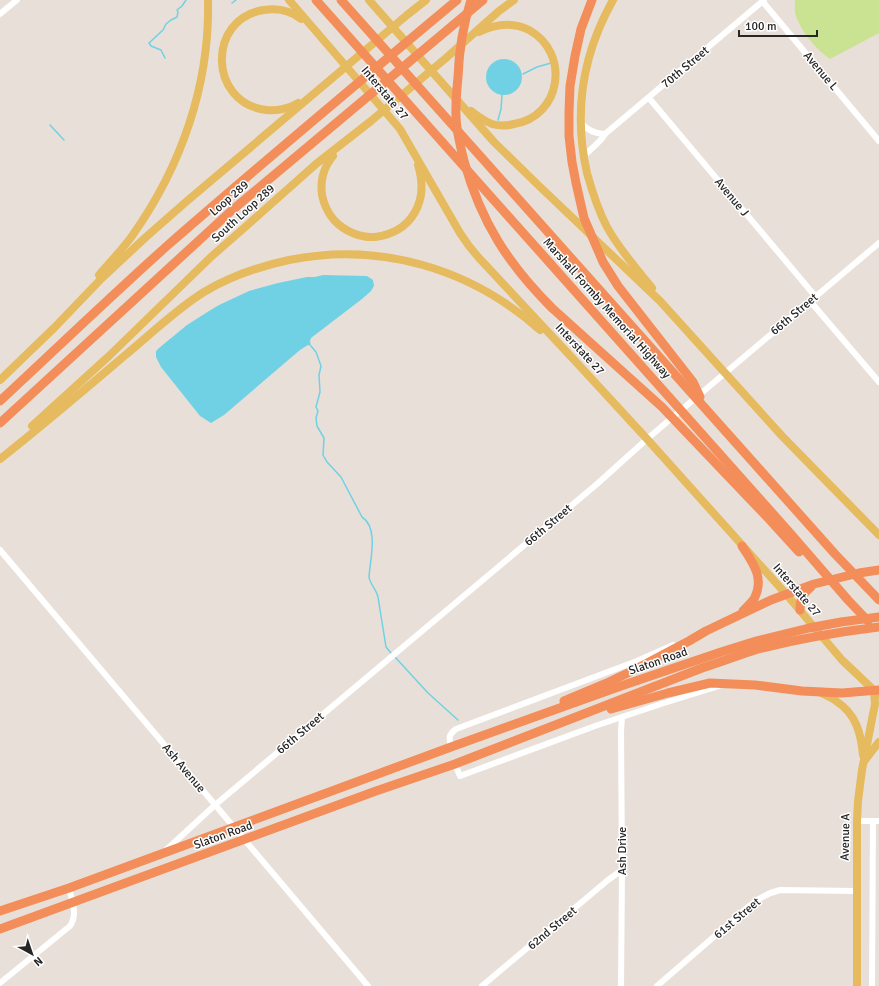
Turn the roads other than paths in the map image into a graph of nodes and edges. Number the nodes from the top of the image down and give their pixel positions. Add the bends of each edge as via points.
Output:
1 (17, 0) edge
2 (208, 0) edge
3 (289, 0) edge
4 (316, 0) edge
5 (341, 0) edge
6 (368, 0) edge
7 (457, 0) edge
8 (471, 0) edge
9 (482, 0) edge
10 (514, 0) edge
11 (592, 0) edge
12 (613, 0) edge
13 (425, 1) edge
14 (763, 1) edge
15 (0, 14) edge
16 (469, 37) junction
17 (326, 42) junction
18 (450, 92) junction
19 (314, 93) junction
20 (649, 98) junction
21 (581, 123) junction
22 (400, 128) junction
23 (605, 134) junction
24 (879, 141) edge
25 (345, 142) junction
26 (584, 156) junction
27 (879, 243) edge
28 (813, 298) junction
29 (668, 309) junction
30 (54, 328) junction
31 (723, 375) junction
32 (0, 380) edge
33 (878, 380) edge
34 (610, 399) junction
35 (0, 401) edge
36 (705, 407) junction
37 (0, 423) edge
38 (647, 439) junction
39 (0, 456) edge
40 (0, 459) edge
41 (879, 535) edge
42 (742, 546) junction
43 (0, 550) edge
44 (879, 570) edge
45 (814, 584) junction
46 (786, 594) junction
47 (848, 600) junction
48 (879, 600) edge
49 (800, 610) junction
50 (741, 614) junction
51 (879, 617) edge
52 (879, 626) edge
53 (706, 631) junction
54 (879, 632) edge
55 (776, 640) junction
56 (725, 684) junction
57 (819, 692) junction
58 (877, 692) edge
59 (622, 717) junction
60 (571, 720) junction
61 (506, 727) junction
62 (879, 742) edge
63 (451, 747) junction
64 (864, 762) junction
65 (455, 764) junction
66 (215, 805) junction
67 (857, 821) junction
68 (876, 821) edge
69 (234, 828) junction
70 (244, 840) junction
71 (161, 854) junction
72 (622, 870) junction
73 (69, 888) junction
74 (856, 891) junction
75 (73, 903) junction
76 (0, 911) edge
77 (0, 929) edge
78 (0, 984) edge
79 (368, 986) edge
80 (482, 986) edge
81 (621, 986) edge
82 (657, 986) edge
83 (857, 986) edge
84 (872, 986) edge

1 - 15 street
2 - 30 main road via 207,37 200,87 174,165 132,236
3 - 17 main road, Interstate 27
4 - 47 highway, Marshall Formby Memorial Highway
5 - 36 highway, Marshall Formby Memorial Highway
6 - 18 main road
7 - 35 highway, Loop 289 via 246,177 108,299
8 - 47 highway via 461,41 458,70 456,109 459,140 477,202 500,246 538,294 662,407 797,550
9 - 37 highway, Loop 289 via 230,212
10 - 16 main road, South Loop 289
11 - 36 highway via 581,29 575,56 569,112 572,162 584,218 610,274 693,382
12 - 21 main road via 600,27 586,68
13 - 19 main road
14 - 20 street, 70th Street
14 - 24 street, Avenue L
16 - 18 main road via 491,27 506,25 520,27 533,33 544,42 554,61 555,86 548,102 536,116 518,124 502,125 484,120
16 - 25 main road, South Loop 289
17 - 19 main road via 297,16 285,10 271,9 253,12 240,20 231,30 223,47 222,61 227,82 240,99 253,107 283,109
17 - 22 main road, Interstate 27
18 - 29 main road via 494,142
19 - 30 main road via 146,237
20 - 23 street, 70th Street
20 - 28 street, Avenue J
21 - 23 street via 594,133
21 - 26 main road
22 - 25 main road via 419,166 422,190 418,206 410,220 390,234 366,237 351,232 335,222 326,207 321,188 324,172 327,164
22 - 34 main road, Interstate 27 via 469,246
23 - 26 street, 70th Street
25 - 39 main road, South Loop 289 via 316,164 212,256 109,356
26 - 29 main road via 592,190 607,227 625,255
27 - 28 street, 66th Street
28 - 31 street, 66th Street
28 - 33 street, Avenue J
29 - 31 main road
30 - 32 main road
31 - 38 street, 66th Street
31 - 41 main road
34 - 38 main road, Interstate 27
34 - 40 main road via 527,318 472,284 406,260 354,254 320,256 262,267 241,274 205,292 169,318
36 - 48 highway, Marshall Formby Memorial Highway
38 - 42 main road, Interstate 27
38 - 66 street, 66th Street via 597,484
42 - 46 main road, Interstate 27
42 - 50 highway via 757,571 758,586 753,600
43 - 66 street, Ash Avenue
44 - 45 highway
45 - 46 highway
45 - 49 highway via 803,594
46 - 49 main road, Interstate 27
46 - 50 highway
47 - 54 highway, Marshall Formby Memorial Highway
49 - 58 main road, Interstate 27 via 842,660
50 - 53 highway
51 - 55 highway, Slaton Road via 809,628
52 - 55 highway, Slaton Road
53 - 61 highway via 607,683
53 - 63 street, Slaton Road via 637,661 456,729 451,732 449,738
55 - 60 highway, Slaton Road
55 - 61 highway, Slaton Road via 721,652
56 - 57 highway
56 - 59 street
56 - 60 highway via 689,688
57 - 58 highway
57 - 64 main road via 835,700 852,716 858,728
58 - 64 main road, Avenue A
59 - 65 street via 460,776
59 - 72 street, Ash Drive
60 - 65 highway, Slaton Road
61 - 63 highway, Slaton Road
62 - 64 main road
63 - 65 highway
63 - 69 highway, Slaton Road
64 - 67 main road, Avenue A
65 - 70 highway, Slaton Road
66 - 69 street, Ash Avenue
66 - 71 street, 66th Street
67 - 68 street
67 - 74 main road, Avenue A
68 - 84 street
69 - 70 street, Ash Avenue
69 - 71 highway, Slaton Road
70 - 75 highway, Slaton Road
70 - 79 street, Ash Avenue
71 - 73 highway, Slaton Road
72 - 80 street, 62nd Street
72 - 81 street, Ash Drive
73 - 75 street
73 - 76 highway, Slaton Road
74 - 82 street, 61st Street via 771,892 746,908
74 - 83 main road, Avenue A
75 - 77 highway, Slaton Road
75 - 78 street via 74,918 70,926

